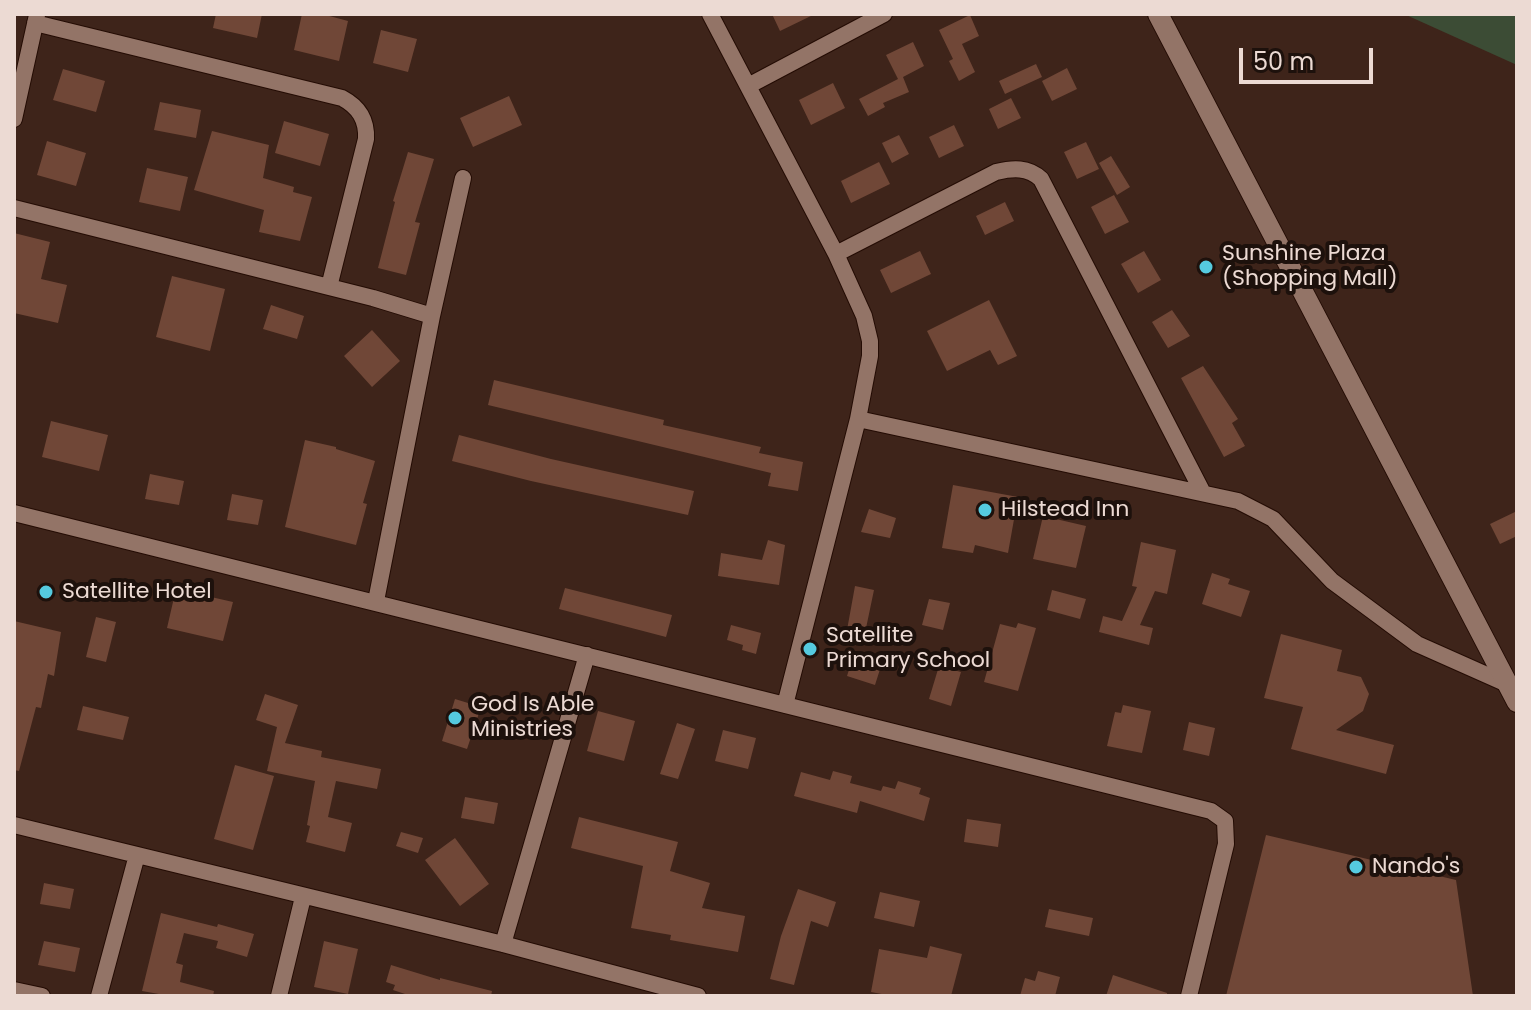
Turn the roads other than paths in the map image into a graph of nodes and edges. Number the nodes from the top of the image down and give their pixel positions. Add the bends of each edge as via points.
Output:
1 (710, 14) edge
2 (884, 14) edge
3 (1158, 14) edge
4 (36, 18) edge
5 (748, 86) junction
6 (18, 89) edge
7 (14, 119) edge
8 (463, 178) dead end
9 (14, 208) edge
10 (836, 254) junction
11 (329, 287) junction
12 (432, 316) junction
13 (858, 419) junction
14 (1203, 493) junction
15 (14, 513) edge
16 (376, 601) junction
17 (587, 655) junction
18 (1512, 693) edge
19 (785, 705) junction
20 (14, 825) edge
21 (137, 855) junction
22 (303, 897) junction
23 (503, 944) junction
24 (14, 990) edge
25 (42, 996) edge
26 (99, 996) edge
27 (279, 996) edge
28 (698, 996) edge
29 (1189, 996) edge

1 - 5 street
2 - 5 street
3 - 18 street
4 - 6 street
4 - 11 street via 342,98 355,106 366,139
5 - 10 street
6 - 7 street
8 - 12 street
9 - 11 street
10 - 13 street via 870,341
10 - 14 street via 996,172 1032,172 1041,179
11 - 12 street
12 - 16 street
13 - 14 street
13 - 19 street
14 - 18 street via 1238,501 1273,519 1332,581 1417,644
15 - 16 street
16 - 17 street
17 - 19 street
17 - 23 street
19 - 29 street via 1222,817 1226,844
20 - 21 street
21 - 22 street
21 - 26 street
22 - 23 street
22 - 27 street
23 - 28 street
24 - 25 street

